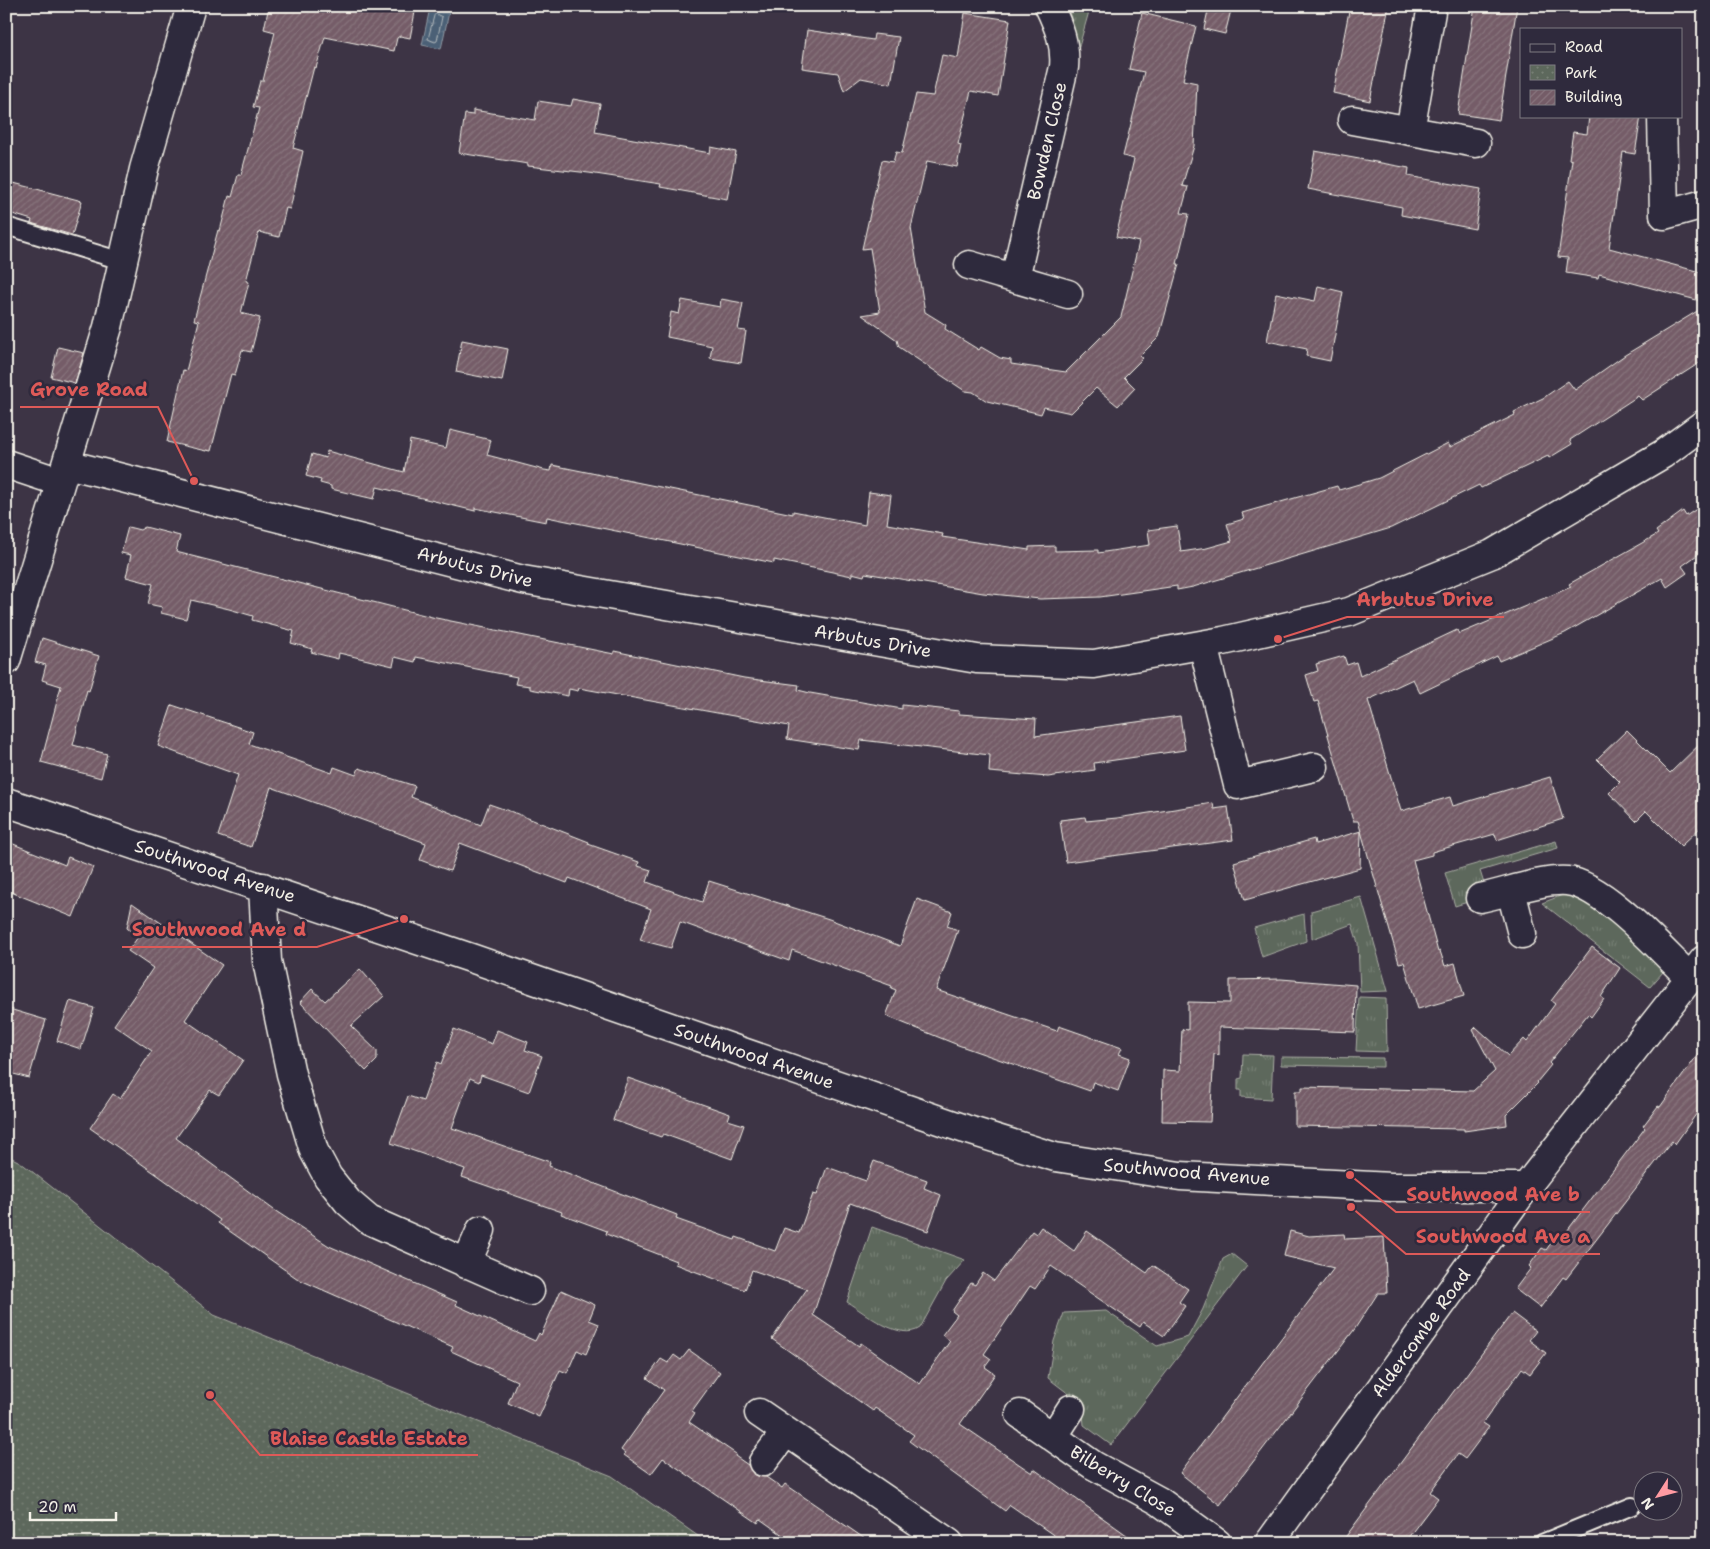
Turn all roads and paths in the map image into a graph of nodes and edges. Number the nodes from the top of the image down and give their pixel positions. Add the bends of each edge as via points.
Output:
1 (191, 6) edge
2 (1049, 6) edge
3 (1432, 6) edge
4 (1662, 118) edge
5 (1352, 120) dead end
6 (1410, 131) junction
7 (1476, 142) dead end
8 (1704, 204) edge
9 (6, 226) edge
10 (124, 262) junction
11 (969, 265) dead end
12 (1015, 278) junction
13 (1068, 294) dead end
14 (1704, 424) edge
15 (6, 464) edge
16 (64, 473) junction
17 (1203, 644) junction
18 (6, 661) edge
19 (1314, 767) dead end
20 (6, 802) edge
21 (263, 887) junction
22 (1511, 892) junction
23 (1480, 898) dead end
24 (1522, 934) dead end
25 (1697, 969) edge
26 (1526, 1187) junction
27 (481, 1230) dead end
28 (466, 1264) junction
29 (530, 1291) dead end
30 (1071, 1409) dead end
31 (759, 1413) dead end
32 (1020, 1414) dead end
33 (786, 1432) junction
34 (1053, 1437) junction
35 (763, 1462) dead end
36 (1632, 1506) dead end
37 (949, 1543) edge
38 (1217, 1543) edge
39 (1269, 1543) edge
40 (1542, 1543) edge

1 - 10 street via 144,169
2 - 12 street, Bowden Close via 1066,52 1064,68
3 - 6 street
4 - 8 street via 1664,215
5 - 6 street
6 - 7 street
9 - 10 lane
10 - 16 street
11 - 12 street
12 - 13 street
14 - 17 street, Arbutus Drive via 1663,454 1492,554 1349,612
15 - 16 street, Arbutus Drive
16 - 17 street, Arbutus Drive via 523,580 977,659 1094,664
16 - 18 street
17 - 19 street via 1238,785
20 - 21 street, Southwood Avenue
21 - 26 street, Southwood Avenue via 956,1126 1055,1157 1180,1176 1391,1187
21 - 28 street via 267,961 289,1065 314,1151 328,1177 348,1202 369,1220
22 - 23 street
22 - 24 street
22 - 25 street via 1568,881 1586,887 1604,897
25 - 26 street, Aldercombe Road
26 - 39 street, Aldercombe Road
27 - 28 street
28 - 29 street
30 - 34 street, Bilberry Close
31 - 33 street
32 - 34 street, Bilberry Close
33 - 35 street
33 - 37 street
34 - 38 street, Bilberry Close via 1093,1466 1159,1500
36 - 40 lane

